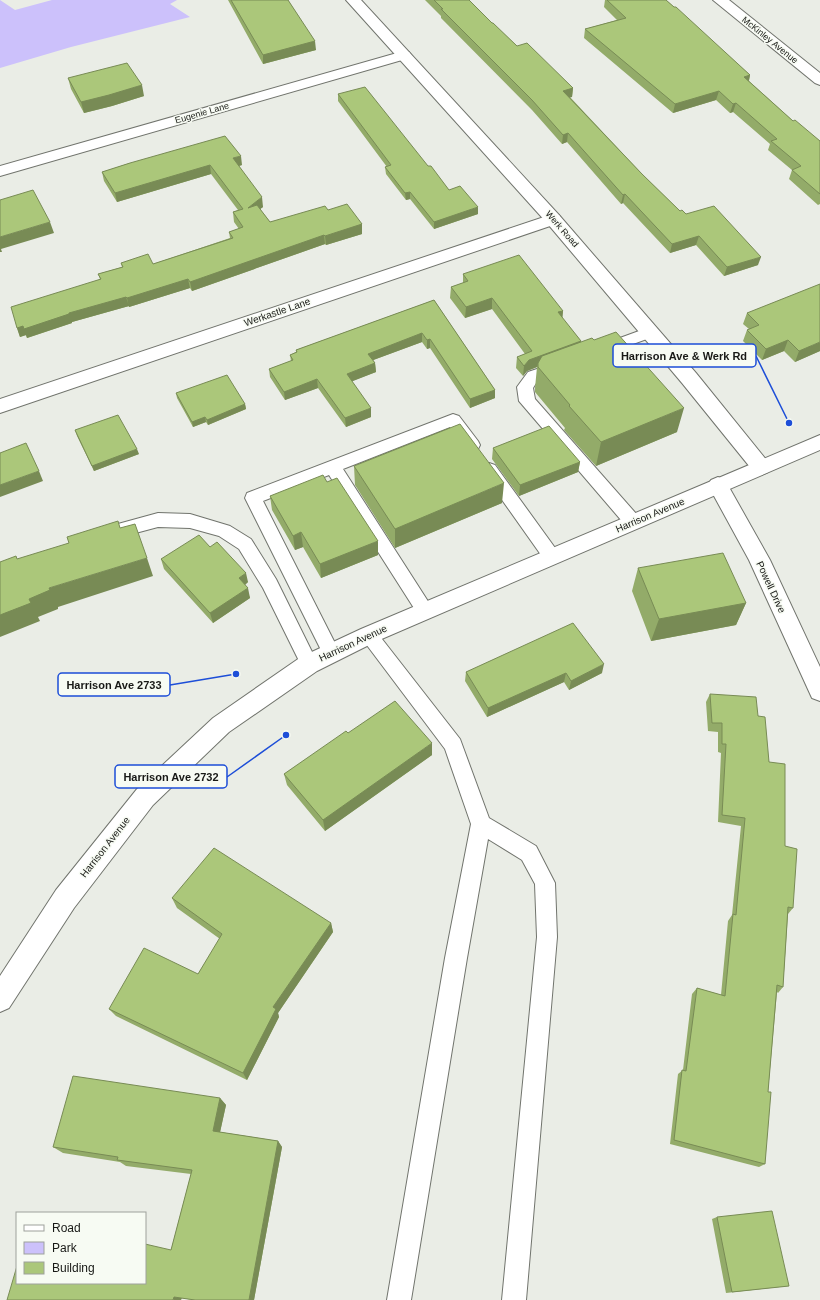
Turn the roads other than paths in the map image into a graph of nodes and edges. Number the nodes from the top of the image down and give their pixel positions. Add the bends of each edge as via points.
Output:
1 (353, 0) edge
2 (720, 0) edge
3 (404, 56) junction
4 (818, 77) edge
5 (0, 171) edge
6 (553, 219) junction
7 (650, 332) junction
8 (592, 354) edge
9 (570, 363) edge
10 (0, 406) edge
11 (820, 442) edge
12 (333, 467) junction
13 (761, 467) junction
14 (718, 485) junction
15 (634, 522) junction
16 (99, 536) edge
17 (552, 557) junction
18 (425, 611) junction
19 (369, 635) junction
20 (332, 653) junction
21 (309, 664) junction
22 (820, 691) edge
23 (481, 824) junction
24 (0, 999) edge
25 (399, 1300) edge
26 (514, 1300) edge

1 - 3 street, Werk Road
2 - 4 street, McKinley Avenue
3 - 5 street, Eugenie Lane
3 - 6 street, Werk Road
6 - 7 street, Werk Road
6 - 10 street, Werkastle Lane
7 - 8 lane
7 - 13 street, Werk Road
9 - 15 lane via 533,376 525,387 527,401
11 - 13 street, Harrison Avenue
12 - 17 lane via 453,420
12 - 18 lane
12 - 20 lane via 254,498
13 - 14 street, Harrison Avenue
14 - 15 street, Harrison Avenue
14 - 22 street, Powell Drive via 734,510
15 - 17 street, Harrison Avenue
16 - 21 lane via 158,520 190,521 224,531 245,544 270,584
17 - 18 street, Harrison Avenue
18 - 19 street, Harrison Avenue
19 - 20 street, Harrison Avenue
19 - 23 lane via 454,745
20 - 21 street, Harrison Avenue
21 - 24 street, Harrison Avenue via 221,725 144,797 65,899
23 - 25 lane
23 - 26 lane via 528,853 545,883 547,937

